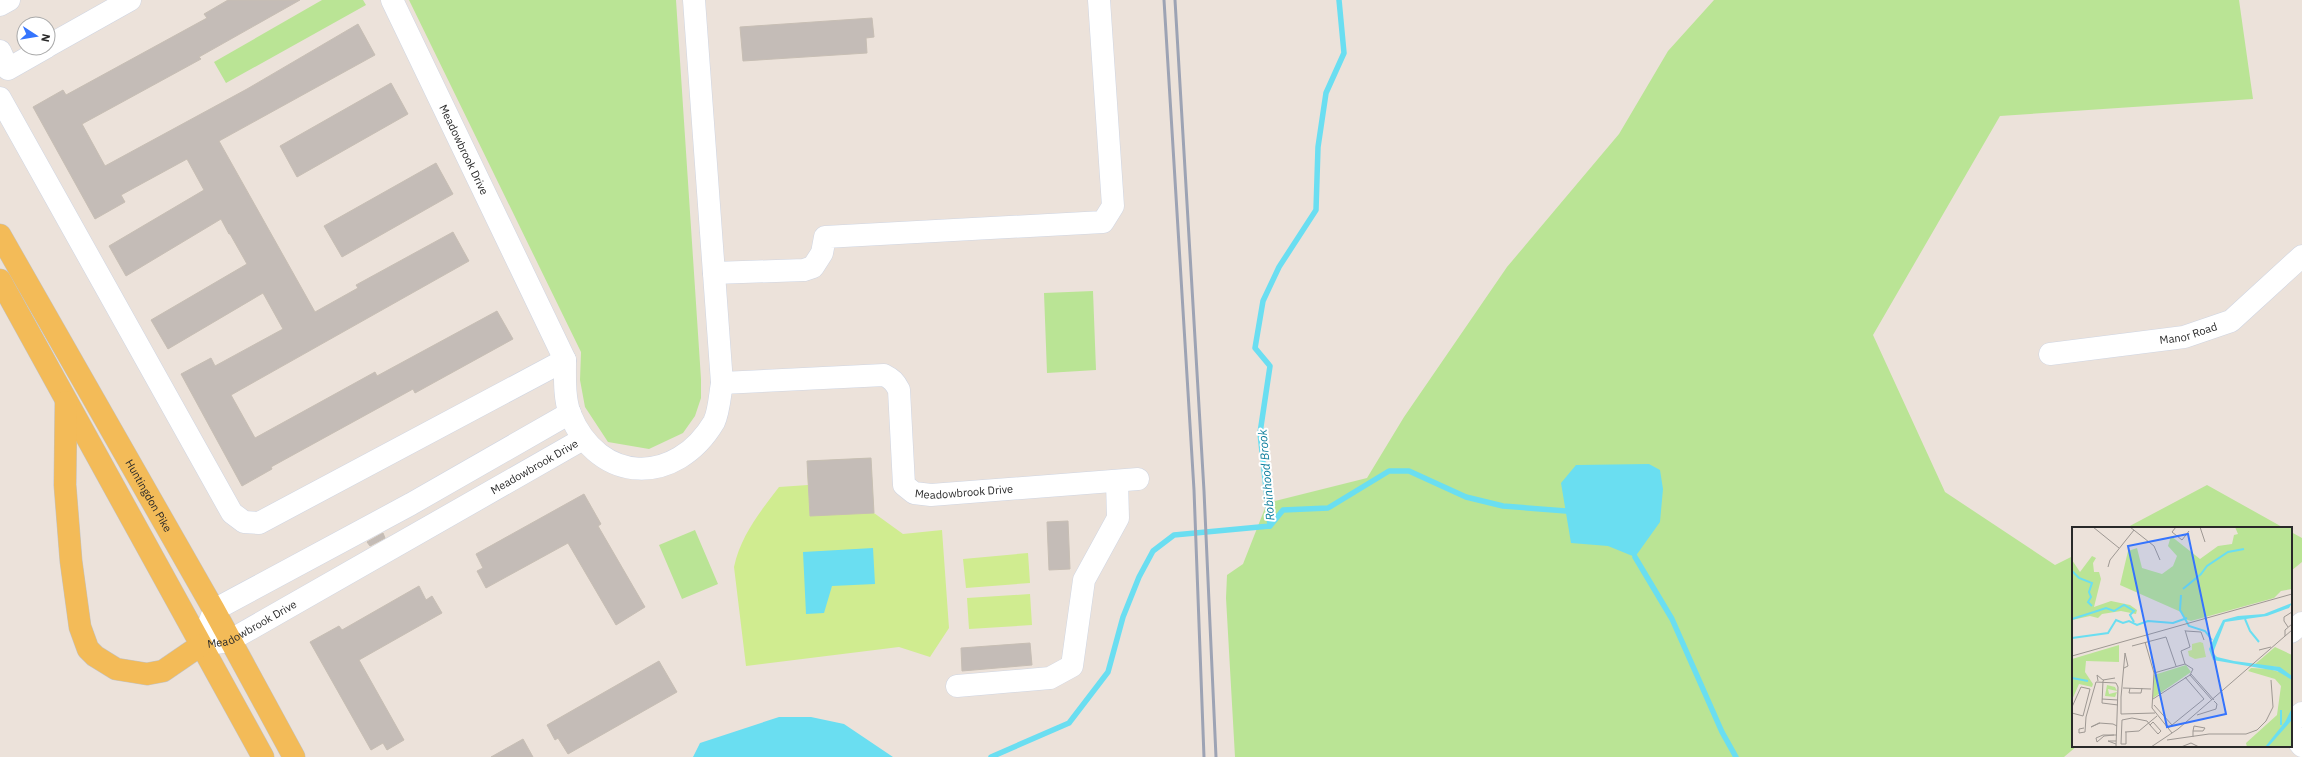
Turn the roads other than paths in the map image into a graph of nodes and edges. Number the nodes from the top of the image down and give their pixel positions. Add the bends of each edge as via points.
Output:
1 (9, 0) edge
2 (130, 0) edge
3 (392, 0) edge
4 (694, 0) edge
5 (1099, 0) edge
6 (0, 5) edge
7 (56, 42) edge
8 (18, 56) edge
9 (4, 60) edge
10 (0, 89) edge
11 (0, 98) edge
12 (0, 235) edge
13 (2302, 256) edge
14 (714, 273) junction
15 (0, 280) edge
16 (2050, 354) dead end
17 (565, 360) junction
18 (722, 383) junction
19 (66, 399) junction
20 (570, 413) junction
21 (583, 439) junction
22 (214, 610) junction
23 (2302, 622) edge
24 (2292, 631) edge
25 (229, 641) junction
26 (201, 645) junction
27 (957, 686) dead end
28 (2302, 713) edge
29 (2292, 721) edge
30 (2292, 733) edge
31 (2302, 746) edge
32 (263, 757) edge
33 (294, 757) edge

1 - 6 street
2 - 7 street
3 - 17 street, Meadowbrook Drive
4 - 14 street, Meadowbrook Drive
5 - 14 street via 1113,206 1103,222 825,237 822,253 813,267 804,270
8 - 9 street
9 - 10 street
11 - 17 street via 232,513 244,522 259,523
12 - 22 main road, Huntingdon Pike
13 - 16 street, Manor Road via 2231,321 2184,337
14 - 18 street, Meadowbrook Drive
15 - 19 main road
17 - 20 street, Meadowbrook Drive via 565,387
18 - 21 street, Meadowbrook Drive via 714,421 691,450 668,464 640,469 614,464 591,450
18 - 27 street, Meadowbrook Drive via 884,375 891,378 899,390 904,485 914,493 931,495 1127,480 1118,518 1084,580 1072,666 1050,678
19 - 26 main road
19 - 26 main road via 65,485 71,561 80,627 88,649 116,669 147,674 162,671
20 - 21 street, Meadowbrook Drive
20 - 22 street via 411,504
21 - 25 street, Meadowbrook Drive
22 - 25 main road, Huntingdon Pike
22 - 26 street, Meadowbrook Drive
23 - 24 street
25 - 26 street, Meadowbrook Drive
25 - 33 main road, Huntingdon Pike
26 - 32 main road
28 - 29 street
30 - 31 street

